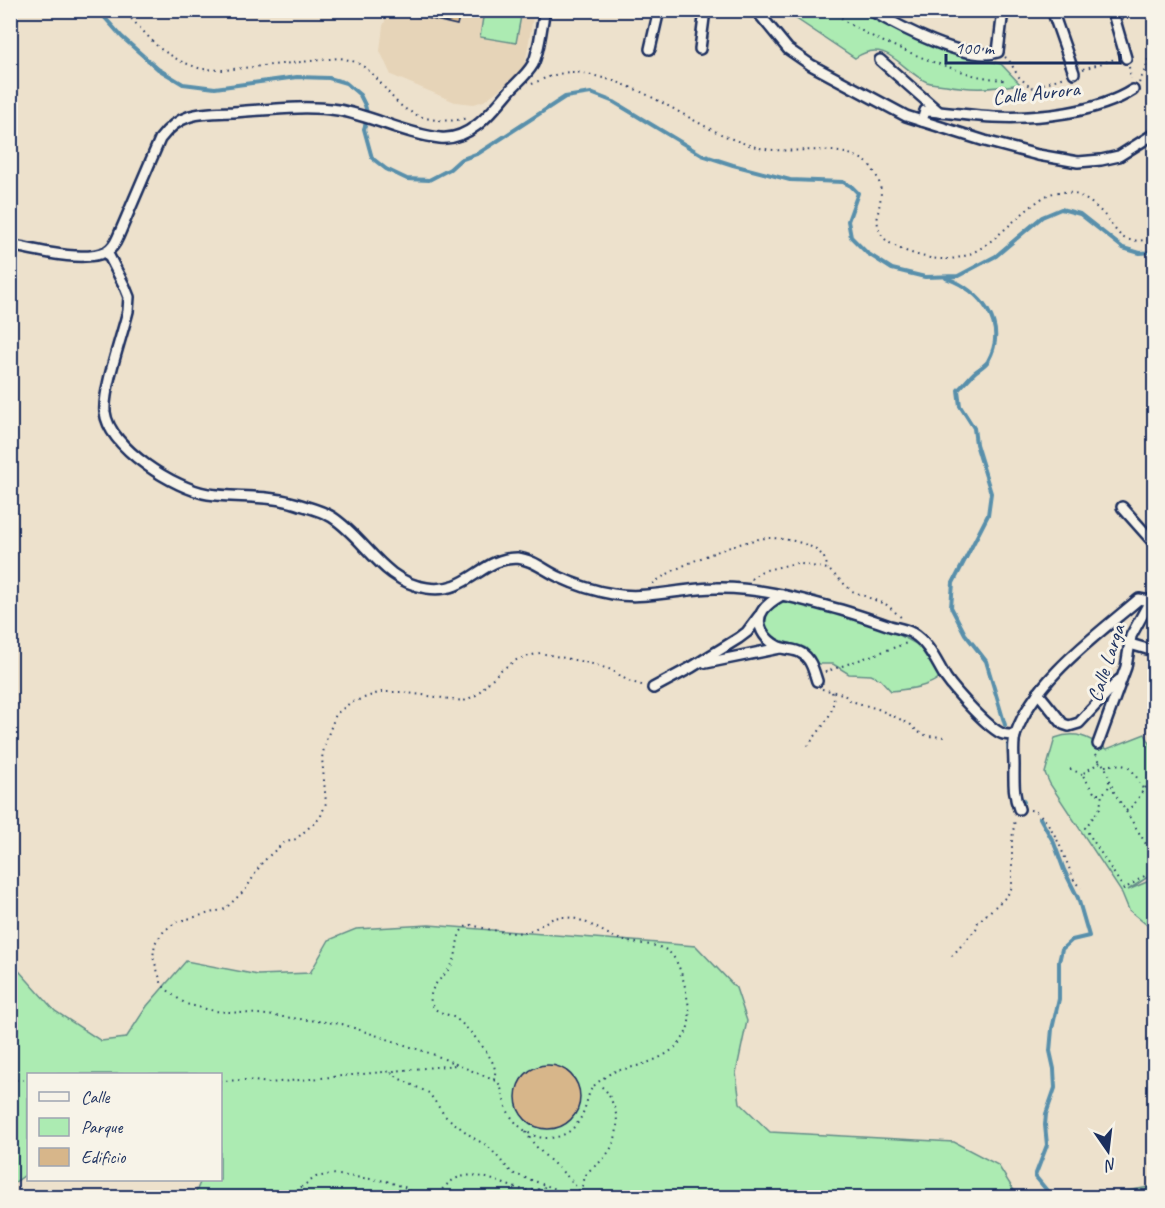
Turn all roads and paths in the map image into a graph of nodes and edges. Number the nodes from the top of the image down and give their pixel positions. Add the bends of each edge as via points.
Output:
1 (123, 10) edge
2 (545, 10) edge
3 (659, 10) edge
4 (705, 10) edge
5 (756, 10) edge
6 (832, 10) edge
7 (870, 10) edge
8 (1002, 10) edge
9 (1053, 10) edge
10 (1112, 10) edge
11 (1155, 34) edge
12 (650, 49) dead end
13 (699, 49) dead end
14 (1126, 58) dead end
15 (880, 60) dead end
16 (1074, 73) dead end
17 (1008, 81) dead end
18 (511, 90) junction
19 (1133, 90) joint
20 (939, 112) junction
21 (486, 117) junction
22 (922, 120) junction
23 (1155, 134) edge
24 (1155, 239) edge
25 (10, 245) edge
26 (107, 252) junction
27 (1122, 507) dead end
28 (1155, 543) edge
29 (828, 569) junction
30 (739, 590) junction
31 (782, 595) junction
32 (642, 596) junction
33 (1152, 598) edge
34 (759, 616) junction
35 (915, 636) junction
36 (1130, 644) junction
37 (780, 648) junction
38 (1155, 651) edge
39 (692, 667) junction
40 (817, 679) junction
41 (1121, 679) junction
42 (653, 688) joint
43 (832, 692) junction
44 (1038, 693) junction
45 (1015, 735) junction
46 (945, 737) dead end
47 (1098, 744) joint
48 (808, 746) dead end
49 (1100, 762) junction
50 (1105, 766) junction
51 (1070, 769) dead end
52 (1082, 774) junction
53 (1155, 780) edge
54 (1109, 781) junction
55 (1143, 788) junction
56 (1102, 795) junction
57 (1019, 809) junction
58 (1126, 811) junction
59 (1155, 857) edge
60 (1155, 870) edge
61 (1082, 888) dead end
62 (952, 956) dead end
63 (457, 1065) junction
64 (392, 1072) junction
65 (10, 1080) edge
66 (27, 1080) edge
67 (494, 1080) junction
68 (222, 1081) edge
69 (598, 1084) junction
70 (524, 1130) junction
71 (546, 1186) junction
72 (580, 1193) junction
73 (261, 1197) edge
74 (414, 1197) edge
75 (434, 1197) edge
76 (566, 1197) edge
77 (579, 1197) edge

1 - 21 path via 159,48 201,69 349,59 369,69 407,111 446,122
2 - 18 street via 534,63
3 - 12 street
4 - 13 street
5 - 22 street via 788,49 811,65 906,116
6 - 17 path via 879,40 933,62 976,76
7 - 8 street via 933,42 989,55 998,52
9 - 16 street
10 - 14 street
11 - 19 path via 1146,67
15 - 20 street
18 - 21 street
18 - 24 path via 566,73 595,75 640,90 715,131 752,146 837,152 861,158 879,182 882,196 877,224 881,236 901,249 934,259 952,260 976,251 1041,199 1059,192 1074,193 1087,200 1124,238
19 - 20 street, Calle Aurora via 1090,106 1033,116
20 - 22 street via 925,111
21 - 26 street via 459,135 441,138 354,113 320,108 186,117 169,127 160,139 118,237
22 - 23 street via 984,141 1078,162 1119,156
25 - 26 street via 84,256
26 - 32 street via 129,297 105,412 117,438 167,480 204,493 286,501 329,515 383,567 403,580 428,588 463,584 489,566 514,558 597,591
27 - 28 street
29 - 30 path via 796,563 781,566 762,571
29 - 32 path via 824,557 813,549 798,542 766,538 686,564 656,581
29 - 35 path via 852,591 887,605 901,616
30 - 31 street
30 - 32 street via 703,588
31 - 34 street
31 - 35 street
33 - 36 street, Calle Larga
33 - 44 street via 1138,599
34 - 37 street via 766,638
34 - 39 street via 747,633
35 - 40 path via 825,672
35 - 45 street via 928,648 966,703 1001,734
36 - 38 street
36 - 41 street, Calle Larga
37 - 39 street
37 - 40 street via 802,653
39 - 42 street
40 - 43 path via 820,688
41 - 44 street via 1079,723 1069,726
41 - 47 street, Calle Larga
42 - 63 path via 627,681 612,670 540,653 518,659 464,701 381,692 350,703 336,714 325,743 322,758 326,803 320,818 272,853 246,890 225,909 176,922 156,943 153,957 162,985 186,1004 214,1011 342,1024
43 - 46 path via 886,712 927,736
43 - 48 path via 830,713
44 - 45 street
45 - 57 street via 1013,795
47 - 49 path via 1096,756
49 - 50 path
49 - 52 path
50 - 54 path
50 - 55 path via 1131,768
51 - 52 path
52 - 56 path via 1095,794
53 - 55 path
54 - 56 path
54 - 58 path
55 - 58 path via 1135,806
56 - 60 path via 1100,808 1085,828 1124,889
57 - 61 path via 1037,811 1047,821 1075,882
57 - 62 path via 1013,824 1012,887
58 - 59 path
63 - 64 path
63 - 67 path
64 - 68 path via 269,1083
64 - 71 path via 429,1093 445,1116 488,1146 512,1173
65 - 66 path
67 - 69 path via 494,1064 476,1040 456,1019 434,1008 432,989 452,965 460,932 467,926 521,932 554,918 568,917 601,928 623,941 667,950 675,958 688,1004 691,1021 678,1045 663,1057 614,1072
67 - 70 path via 501,1086 513,1119
69 - 70 path via 590,1091 577,1125 567,1133 547,1138
69 - 72 path via 608,1093 618,1126 614,1142 604,1159 587,1173
70 - 72 path
71 - 75 path via 525,1191 481,1176 465,1176 454,1179
71 - 76 path
72 - 77 path
73 - 74 path via 294,1192 316,1178 333,1174 386,1181 407,1188

